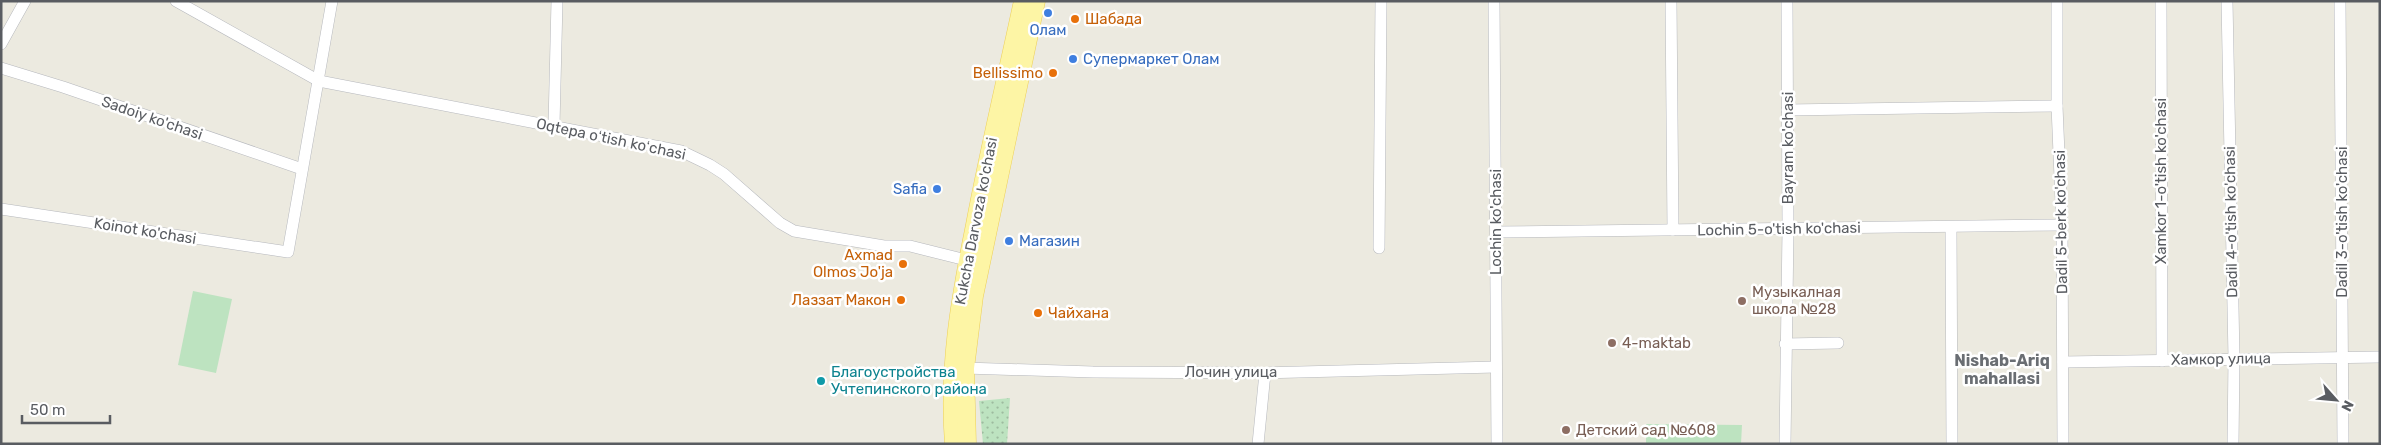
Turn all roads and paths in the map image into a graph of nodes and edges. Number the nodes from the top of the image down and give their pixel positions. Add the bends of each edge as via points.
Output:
1 (25, 1) edge
2 (176, 1) edge
3 (332, 1) edge
4 (556, 1) edge
5 (1023, 1) edge
6 (1036, 1) edge
7 (1381, 1) edge
8 (1494, 1) edge
9 (1671, 1) edge
10 (1788, 1) edge
11 (2057, 1) edge
12 (2161, 1) edge
13 (2227, 1) edge
14 (2340, 1) edge
15 (1, 44) edge
16 (1, 68) edge
17 (319, 81) junction
18 (2057, 106) junction
19 (1787, 110) junction
20 (554, 126) junction
21 (302, 170) junction
22 (1, 209) edge
23 (2062, 225) junction
24 (1950, 227) junction
25 (1672, 230) junction
26 (1788, 230) junction
27 (1496, 232) junction
28 (1379, 248) dead end
29 (974, 262) junction
30 (1838, 343) dead end
31 (1785, 344) junction
32 (2380, 357) edge
33 (2234, 358) junction
34 (2342, 358) junction
35 (2162, 361) junction
36 (2063, 362) junction
37 (1496, 367) junction
38 (959, 368) junction
39 (1266, 373) junction
40 (954, 444) edge
41 (967, 444) edge
42 (1258, 444) edge
43 (1497, 444) edge
44 (1786, 444) edge
45 (1952, 444) edge
46 (2063, 444) edge
47 (2233, 444) edge
48 (2343, 444) edge

1 - 15 street
2 - 17 street, Oqtepa oʻtish koʻchasi
3 - 17 street
4 - 20 street
5 - 29 main road, Kukcha Darvoza ko'chasi
6 - 29 main road, Kukcha Darvoza ko'chasi
7 - 28 street
8 - 27 street, Lochin ko'chasi
9 - 25 street
10 - 19 street, Bayram ko'chasi
11 - 18 street, Dadil 5-berk ko'chasi
12 - 35 street, Xamkor 1-o'tish ko'chasi
13 - 33 street, Dadil 4-o'tish ko'chasi
14 - 34 street, Dadil 3-o'tish ko'chasi
16 - 21 street, Sadoiy ko'chasi
17 - 20 street, Oqtepa oʻtish koʻchasi
17 - 21 street
18 - 19 street
18 - 23 street, Dadil 5-berk ko'chasi
19 - 26 street, Bayram ko'chasi
20 - 29 street, Oqtepa oʻtish koʻchasi via 681,151 724,174 780,223 794,231 884,246 910,246
21 - 22 street, Koinot ko'chasi via 288,252
23 - 24 street, Lochin 5-o'tish ko'chasi
23 - 36 street, Dadil 5-berk ko'chasi
24 - 26 street, Lochin 5-o'tish ko'chasi
24 - 45 street
25 - 26 street, Lochin 5-o'tish ko'chasi
25 - 27 street, Lochin 5-o'tish ko'chasi
26 - 31 street, Bayram ko'chasi
27 - 37 street, Lochin ko'chasi
29 - 38 main road, Kukcha Darvoza ko'chasi
30 - 31 street
31 - 44 street, Bayram ko'chasi
32 - 34 street, Хамкор улица
33 - 34 street, Хамкор улица
33 - 35 street, Хамкор улица
33 - 47 street, Dadil 4-o'tish ko'chasi
34 - 48 street, Dadil 3-o'tish ko'chasi
35 - 36 street, Хамкор улица
36 - 46 street, Dadil 5-berk ko'chasi
37 - 39 street, Лочин улица
37 - 43 street, Lochin ko'chasi
38 - 39 street, Лочин улица
38 - 40 main road, Kukcha Darvoza ko'chasi
38 - 41 main road, Kukcha Darvoza ko'chasi
39 - 42 street

